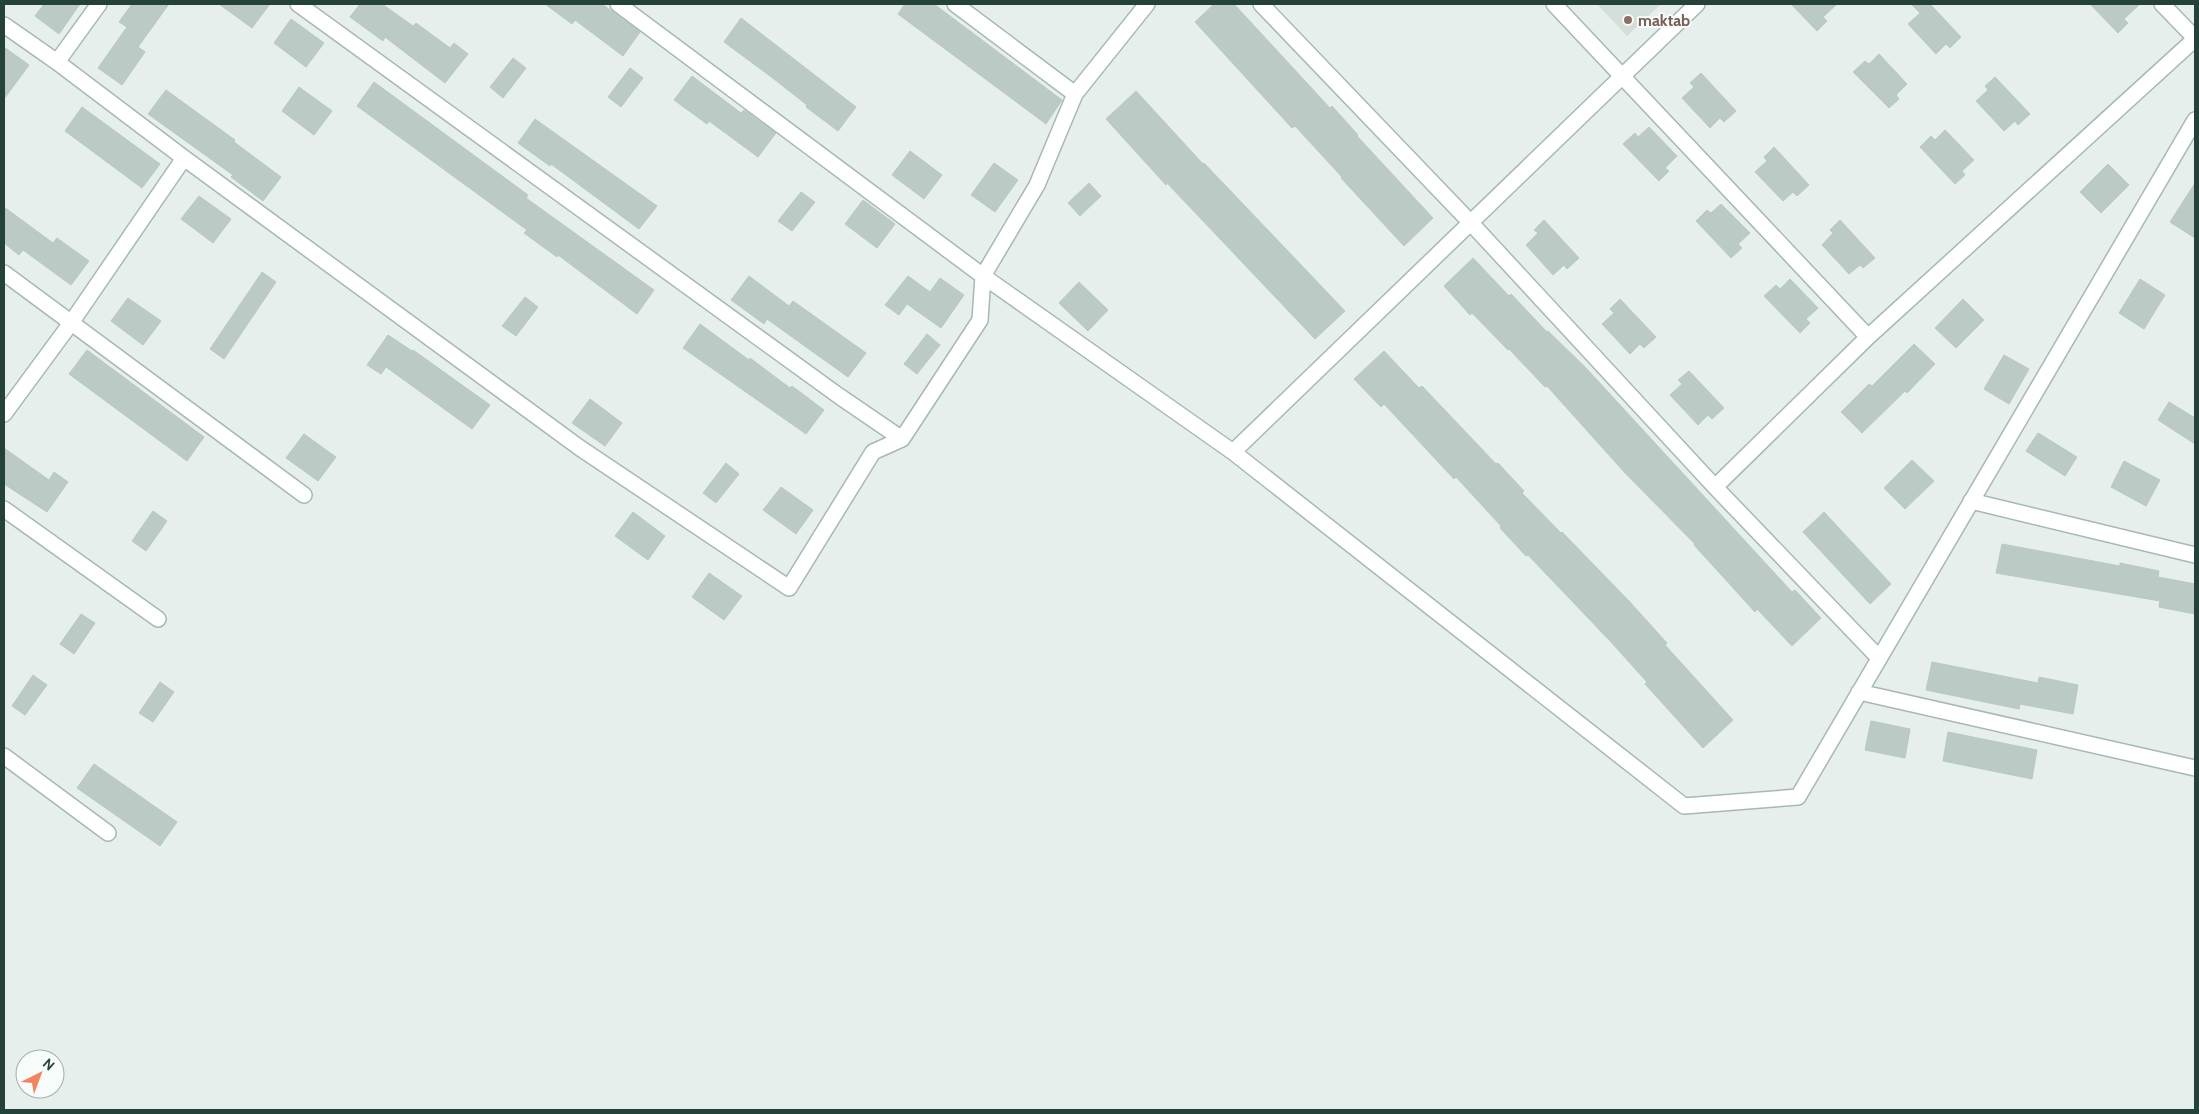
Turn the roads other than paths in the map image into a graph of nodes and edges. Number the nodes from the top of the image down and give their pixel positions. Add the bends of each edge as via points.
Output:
1 (99, 4) edge
2 (298, 4) edge
3 (618, 4) edge
4 (955, 4) edge
5 (1147, 4) edge
6 (1261, 4) edge
7 (1554, 4) edge
8 (1697, 4) edge
9 (2162, 4) edge
10 (4, 25) edge
11 (2195, 39) edge
12 (57, 62) junction
13 (1621, 76) junction
14 (1074, 94) junction
15 (2195, 120) edge
16 (184, 158) junction
17 (1470, 222) junction
18 (4, 273) edge
19 (983, 276) junction
20 (71, 323) junction
21 (1868, 337) junction
22 (4, 414) edge
23 (902, 439) junction
24 (1233, 452) junction
25 (1715, 487) junction
26 (304, 495) dead end
27 (1971, 501) junction
28 (4, 509) edge
29 (2193, 550) edge
30 (158, 619) dead end
31 (1879, 658) junction
32 (1859, 692) junction
33 (4, 756) edge
34 (2195, 768) edge
35 (108, 833) dead end

1 - 12 street
2 - 23 street
3 - 19 street
4 - 14 street
5 - 14 street
6 - 17 street
7 - 13 street
8 - 13 street
9 - 11 street
10 - 12 street
11 - 21 street
12 - 16 street
13 - 17 street
13 - 21 street
14 - 19 street via 1037,185
15 - 27 street
16 - 20 street
16 - 23 street via 580,448 789,588 873,452
17 - 24 street
17 - 25 street
18 - 20 street
19 - 23 street via 980,320
19 - 24 street
20 - 22 street
20 - 26 street
21 - 25 street
24 - 32 street via 1684,806 1798,797
25 - 31 street
27 - 29 street
27 - 31 street
28 - 30 street
31 - 32 street
32 - 34 street
33 - 35 street

